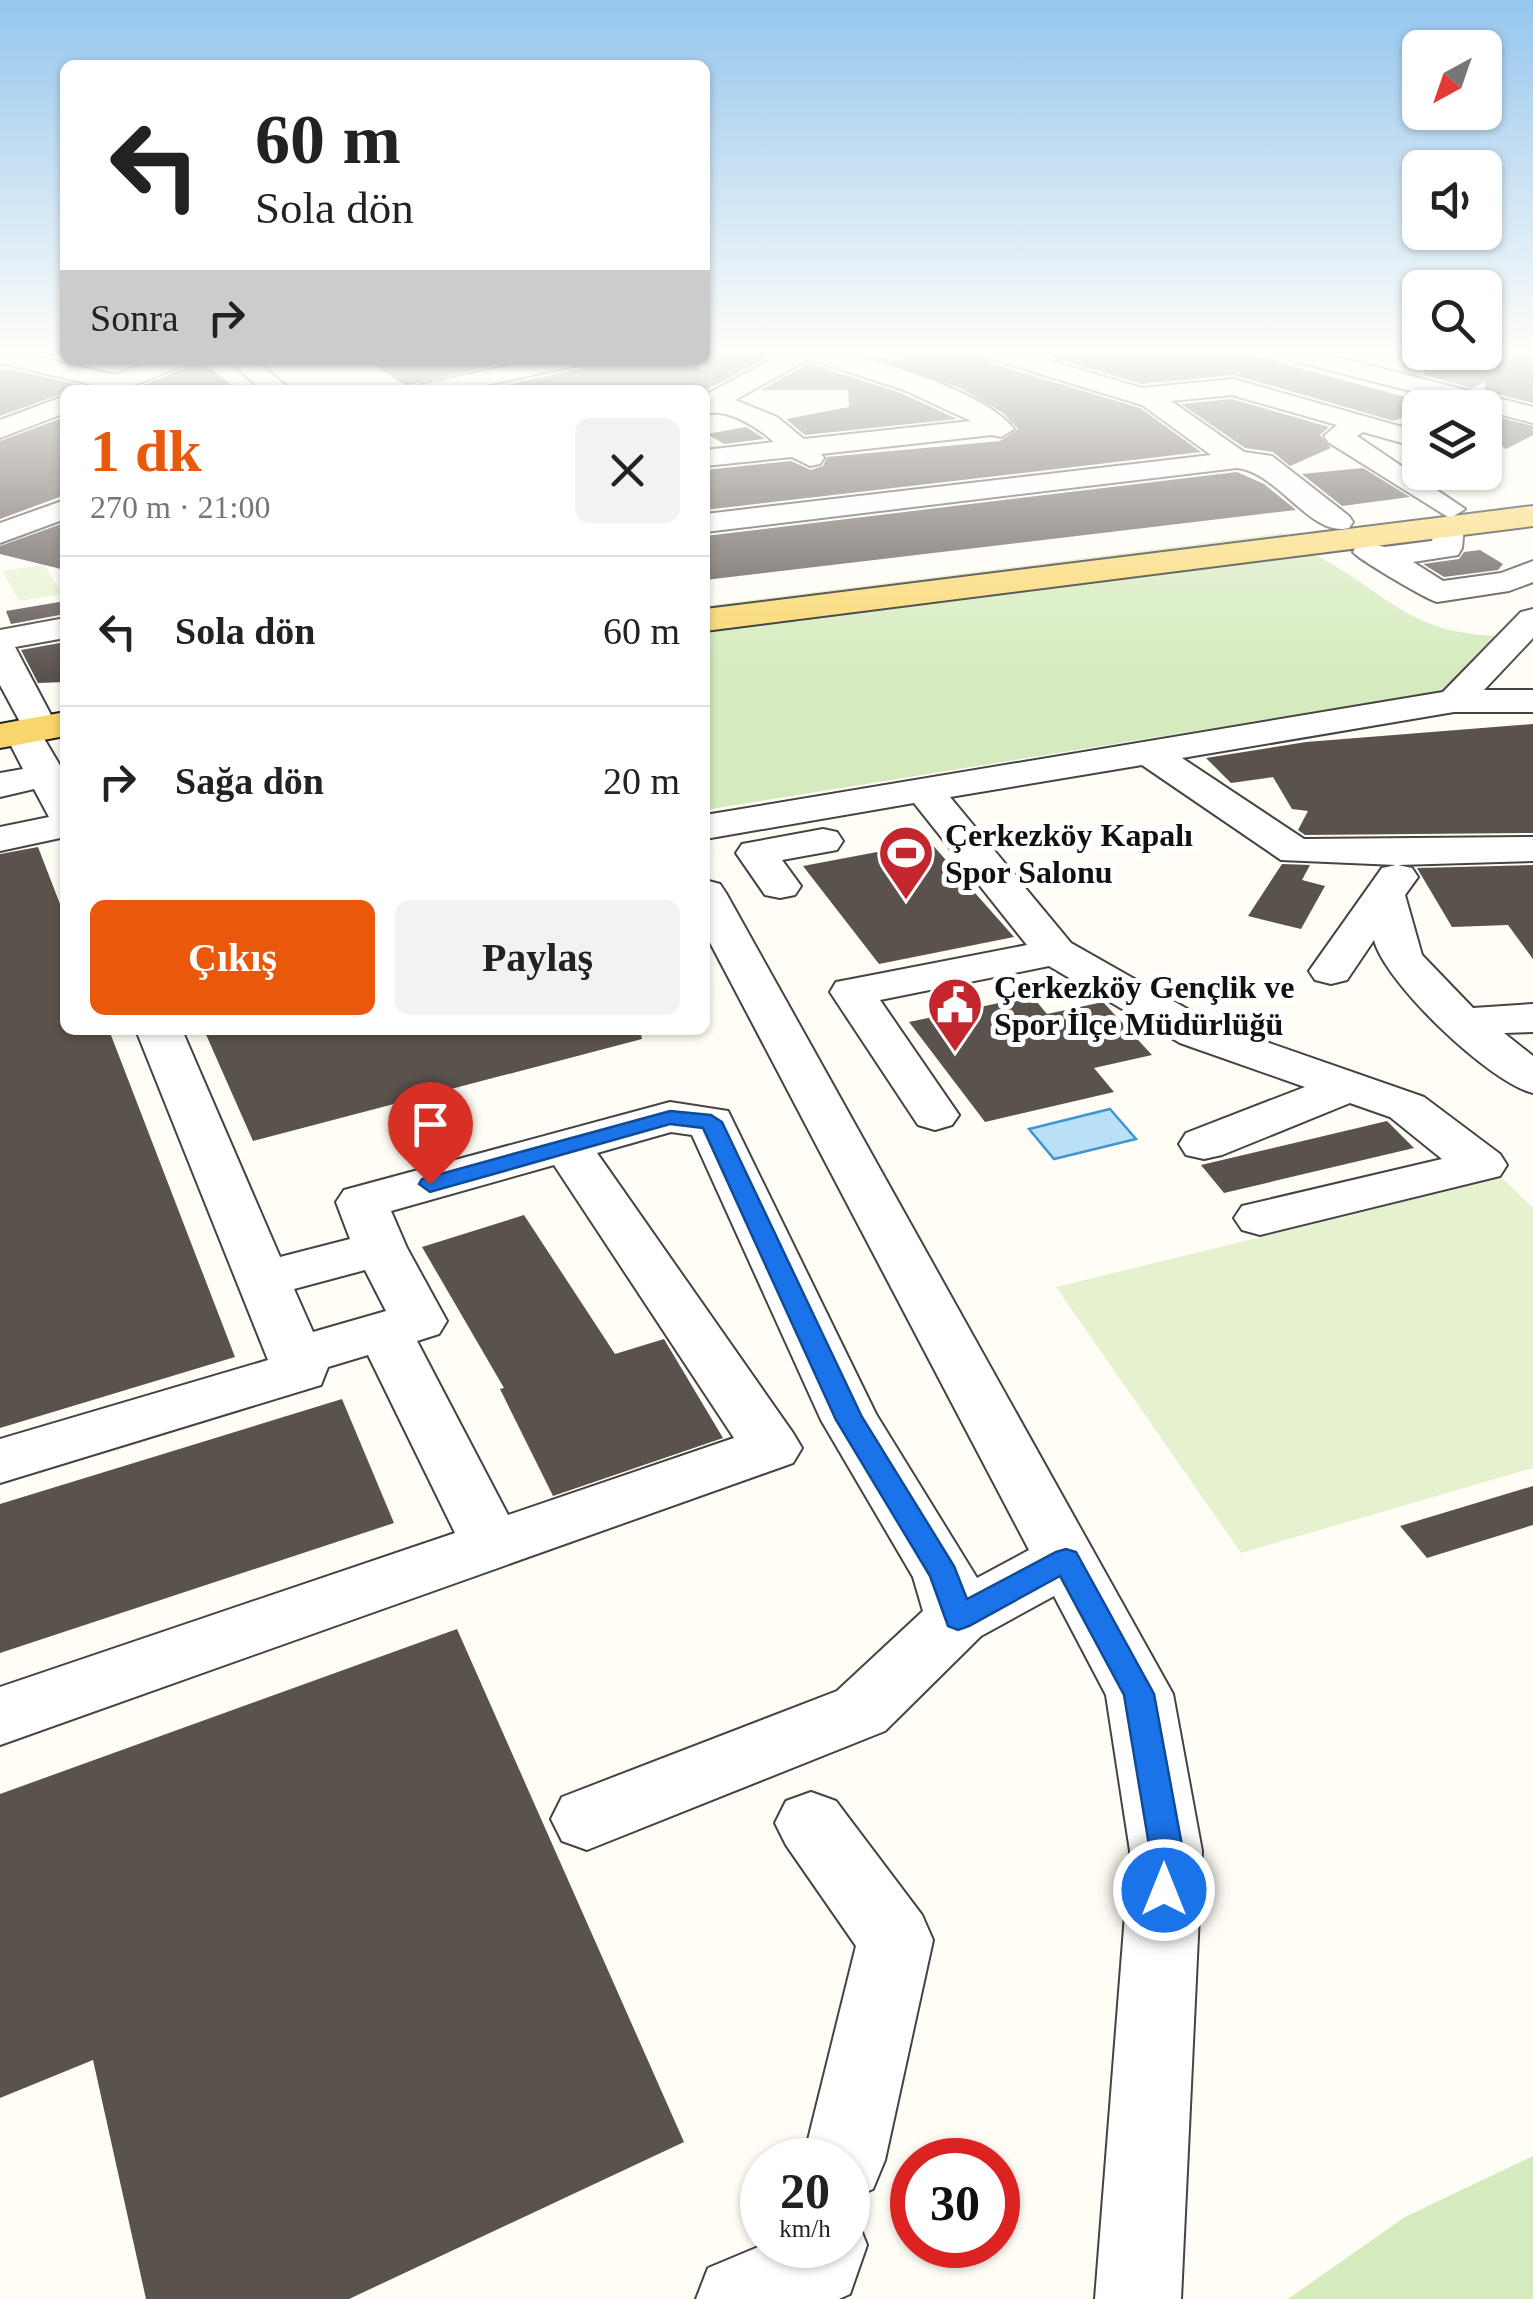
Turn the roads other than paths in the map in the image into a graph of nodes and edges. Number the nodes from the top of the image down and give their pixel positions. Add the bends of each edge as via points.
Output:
1 (812, 461) edge
2 (1042, 461) edge
3 (1226, 461) edge
4 (1253, 461) edge
5 (1377, 461) edge
6 (1394, 461) edge
7 (1384, 466) junction
8 (1068, 481) junction
9 (840, 488) junction
10 (1533, 498) edge
11 (60, 511) edge
12 (1533, 516) edge
13 (1449, 517) junction
14 (710, 522) edge
15 (0, 534) edge
16 (1336, 538) junction
17 (1533, 570) edge
18 (710, 596) edge
19 (710, 619) edge
20 (1533, 619) edge
21 (60, 629) edge
22 (0, 640) edge
23 (0, 650) edge
24 (1454, 701) junction
25 (1533, 701) edge
26 (31, 723) edge
27 (1150, 753) junction
28 (0, 785) edge
29 (60, 802) edge
30 (934, 805) junction
31 (710, 826) edge
32 (0, 839) edge
33 (1533, 848) edge
34 (1415, 853) junction
35 (780, 886) dead end
36 (1384, 895) junction
37 (710, 902) edge
38 (1056, 952) junction
39 (1331, 971) dead end
40 (1533, 1018) edge
41 (1462, 1022) junction
42 (161, 1035) edge
43 (1533, 1079) edge
44 (1349, 1087) junction
45 (935, 1115) dead end
46 (1204, 1144) dead end
47 (568, 1148) junction
48 (1260, 1218) dead end
49 (380, 1248) junction
50 (264, 1280) junction
51 (384, 1332) junction
52 (295, 1357) junction
53 (0, 1461) edge
54 (492, 1545) junction
55 (1066, 1560) junction
56 (958, 1618) junction
57 (0, 1716) edge
58 (587, 1819) dead end
59 (811, 1823) dead end
60 (849, 2138) edge
61 (811, 2268) edge
62 (739, 2299) edge
63 (1138, 2299) edge

1 - 9 street
2 - 8 street
3 - 8 street
4 - 16 street via 1262,462
5 - 7 street
6 - 7 street
7 - 13 street
8 - 9 street
9 - 14 street
10 - 13 main road
11 - 15 street
12 - 13 main road
13 - 16 main road
16 - 17 street via 1437,592 1509,581
16 - 18 main road
16 - 19 main road
20 - 24 street
21 - 22 street
23 - 26 street
24 - 25 street
24 - 27 street
26 - 29 street
27 - 30 street
27 - 34 street via 1294,851
28 - 29 street
29 - 32 street
30 - 31 street
30 - 35 street via 756,853
30 - 38 street
33 - 34 street
34 - 36 street
36 - 39 street
36 - 41 street via 1401,958
37 - 55 street
38 - 44 street via 1196,1033
38 - 45 street via 852,992
40 - 41 street
41 - 43 street
42 - 50 street
44 - 46 street
44 - 48 street via 1407,1108 1482,1165
47 - 49 street via 362,1202
47 - 54 street via 772,1448
47 - 56 street via 670,1117 711,1122 850,1420 944,1574
49 - 50 street
49 - 51 street via 419,1321
50 - 52 street
51 - 52 street
51 - 54 street
52 - 53 street via 301,1371
54 - 57 street
55 - 56 street
55 - 63 street via 1139,1694 1166,1851
56 - 58 street via 861,1711
59 - 60 street via 895,1940
61 - 62 street

